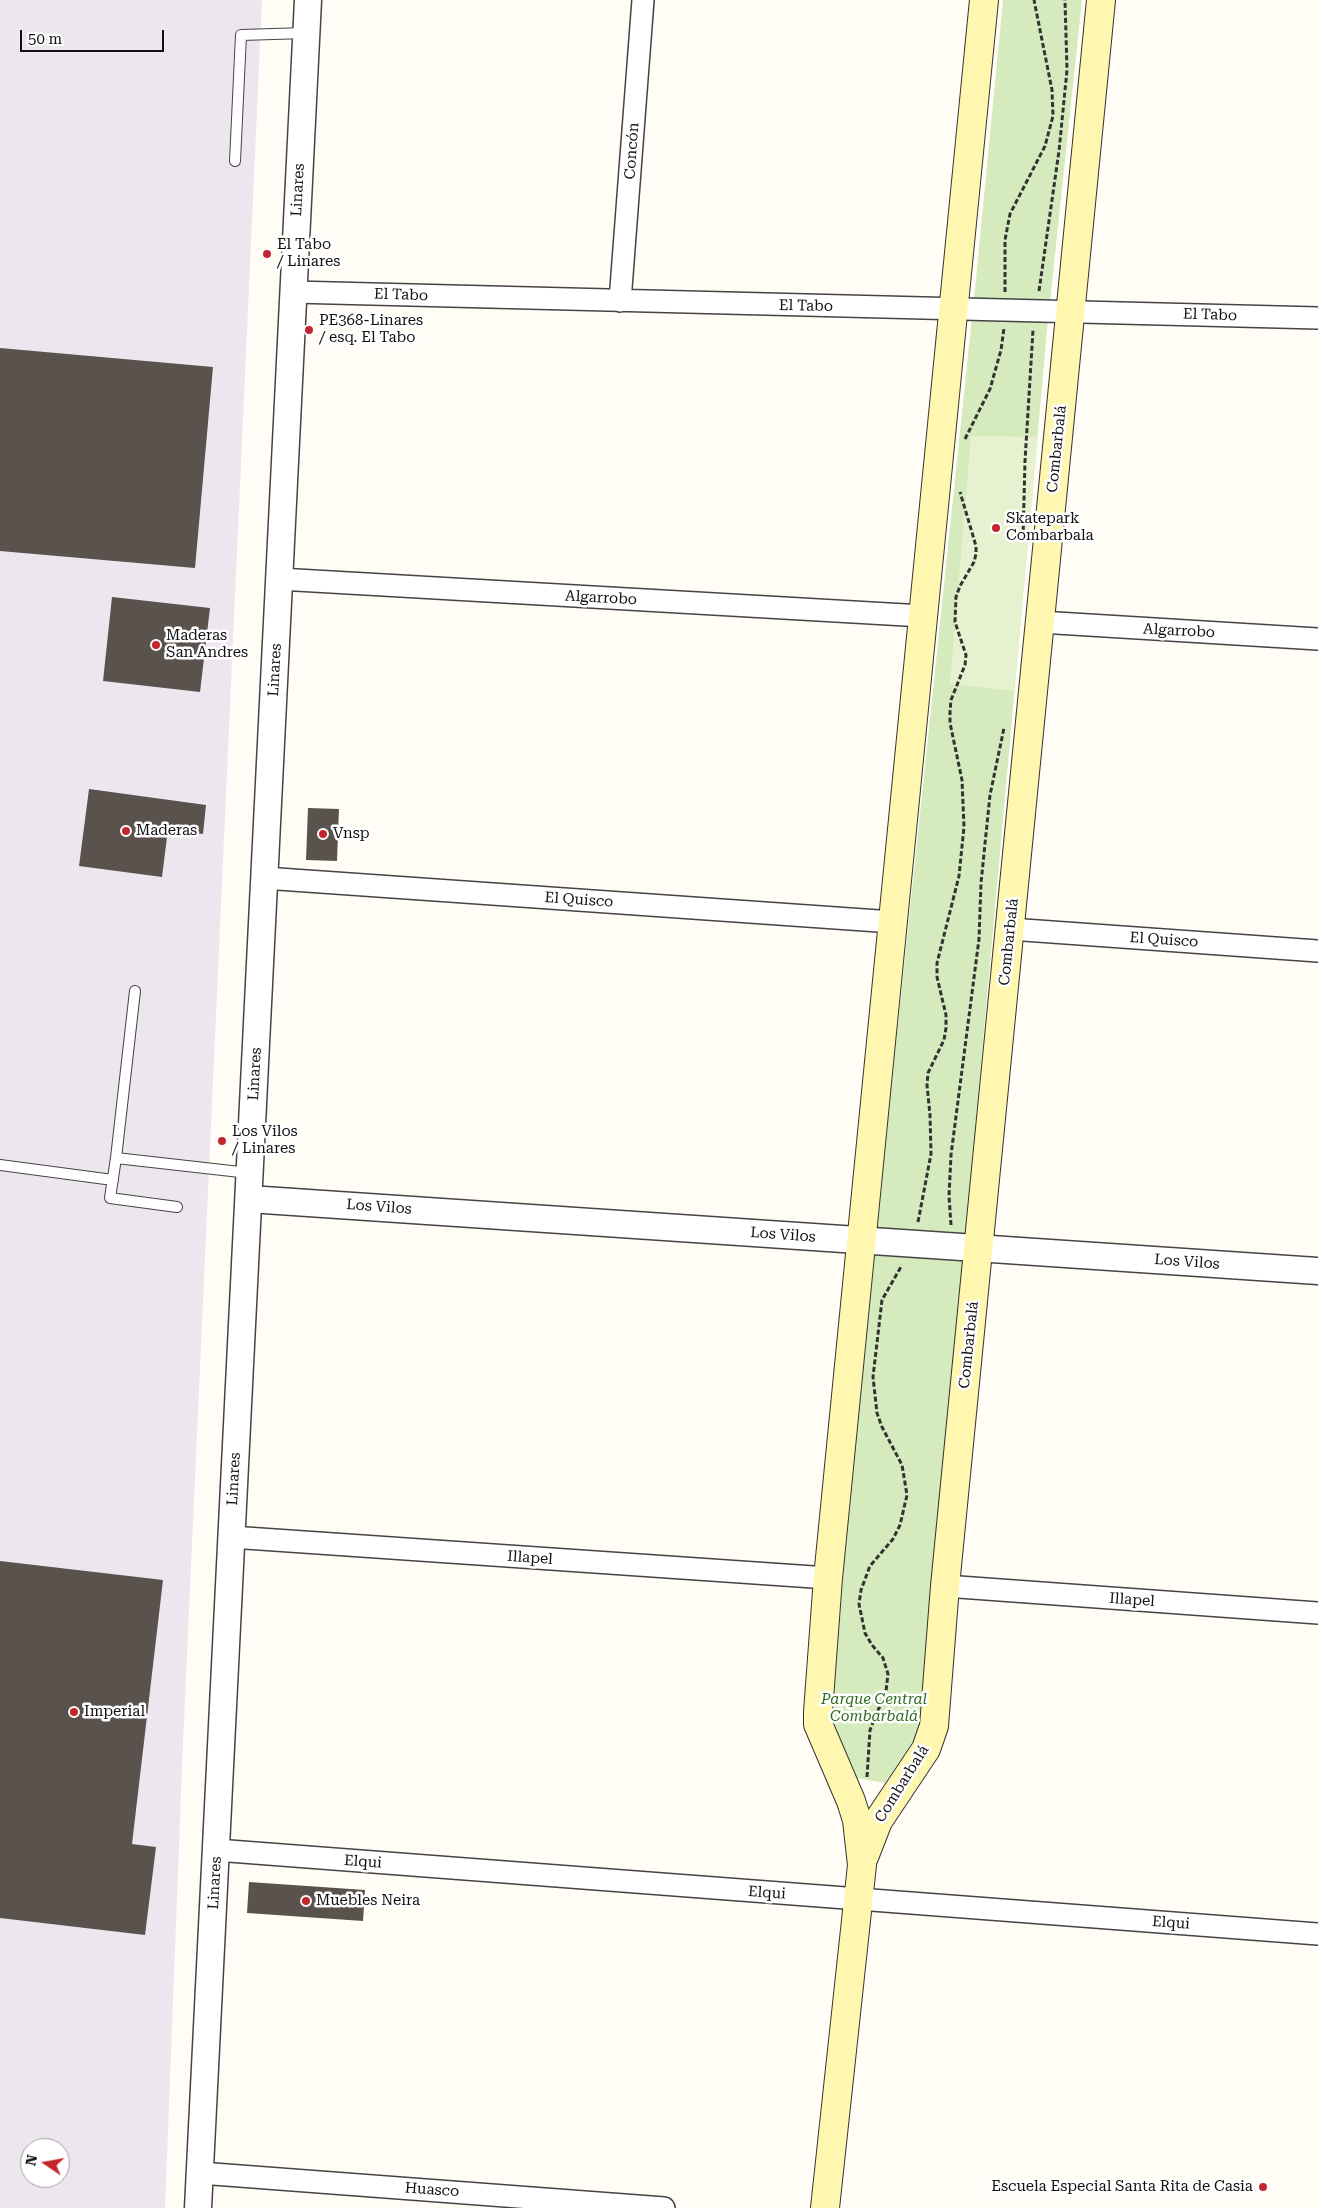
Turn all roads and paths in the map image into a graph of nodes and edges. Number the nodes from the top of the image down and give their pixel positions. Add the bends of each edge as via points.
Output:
1 (308, 0) edge
2 (643, 0) edge
3 (984, 0) edge
4 (1034, 0) edge
5 (1065, 0) edge
6 (1101, 0) edge
7 (306, 33) junction
8 (235, 161) dead end
9 (293, 292) junction
10 (620, 301) junction
11 (953, 310) junction
12 (1004, 310) junction
13 (1036, 311) junction
14 (1070, 311) junction
15 (1318, 318) edge
16 (964, 443) dead end
17 (960, 490) dead end
18 (1023, 540) dead end
19 (279, 579) junction
20 (923, 616) junction
21 (1040, 622) junction
22 (1318, 639) edge
23 (1005, 724) dead end
24 (264, 878) junction
25 (893, 922) junction
26 (1010, 929) junction
27 (1318, 951) edge
28 (135, 991) dead end
29 (116, 1158) junction
30 (0, 1165) edge
31 (250, 1173) junction
32 (113, 1180) junction
33 (248, 1198) junction
34 (177, 1208) dead end
35 (861, 1240) junction
36 (914, 1243) junction
37 (965, 1247) junction
38 (1318, 1271) edge
39 (231, 1537) junction
40 (828, 1578) junction
41 (945, 1586) junction
42 (1318, 1613) edge
43 (902, 1786) junction
44 (854, 1788) junction
45 (216, 1850) junction
46 (862, 1865) junction
47 (858, 1900) junction
48 (1318, 1934) edge
49 (200, 2173) junction
50 (198, 2208) edge
51 (664, 2208) edge
52 (825, 2208) edge

1 - 7 street, Linares
2 - 10 street, Concón
3 - 11 main road, Combarbalá
4 - 12 path via 1052,90 1053,116 1045,146 1016,200 1007,227
5 - 13 path via 1067,70
6 - 14 main road, Combarbalá
7 - 8 lane via 241,35
7 - 9 street, Linares
9 - 10 street, El Tabo
9 - 19 street, Linares
10 - 11 street, El Tabo
11 - 12 street, El Tabo
11 - 20 main road, Combarbalá
12 - 13 street, El Tabo
12 - 16 path via 997,369
13 - 14 street, El Tabo
13 - 18 path via 1025,451
14 - 15 street, El Tabo
14 - 21 main road, Combarbalá
17 - 36 path via 976,546 974,562 956,597 955,622 966,655 950,712 962,780 964,835 959,876 937,963 946,1028 944,1040 928,1074 931,1154
19 - 20 street, Algarrobo
19 - 24 street, Linares
20 - 25 main road, Combarbalá
21 - 22 street, Algarrobo
21 - 26 main road, Combarbalá
23 - 37 path via 990,795 979,939 951,1155 949,1196
24 - 25 street, El Quisco
24 - 31 street, Linares
25 - 35 main road, Combarbalá
26 - 27 street, El Quisco
26 - 37 main road, Combarbalá
28 - 29 lane
29 - 31 lane
29 - 32 lane
30 - 32 lane
31 - 33 street, Linares
32 - 34 lane via 110,1198
33 - 35 street, Los Vilos
33 - 39 street, Linares
35 - 36 street, Los Vilos
35 - 40 main road, Combarbalá
36 - 37 street, Los Vilos
36 - 44 path via 882,1300 873,1377 877,1413 902,1465 907,1495 900,1525 893,1539 870,1566 861,1590 859,1604 865,1633 883,1658 888,1674 886,1691 870,1730 868,1768
37 - 38 street, Los Vilos
37 - 41 main road, Combarbalá
39 - 40 street, Illapel
39 - 45 street, Linares
40 - 44 main road, Combarbalá via 818,1724
41 - 42 street, Illapel
41 - 43 main road, Combarbalá via 934,1726 926,1749
43 - 44 main road via 880,1793
43 - 46 main road, Combarbalá via 878,1821
44 - 46 main road, Combarbalá
45 - 47 street, Elqui
45 - 49 street, Linares
46 - 47 main road, Combarbalá
47 - 48 street, Elqui
47 - 52 main road, Combarbalá
49 - 50 street, Linares
49 - 51 street, Huasco

